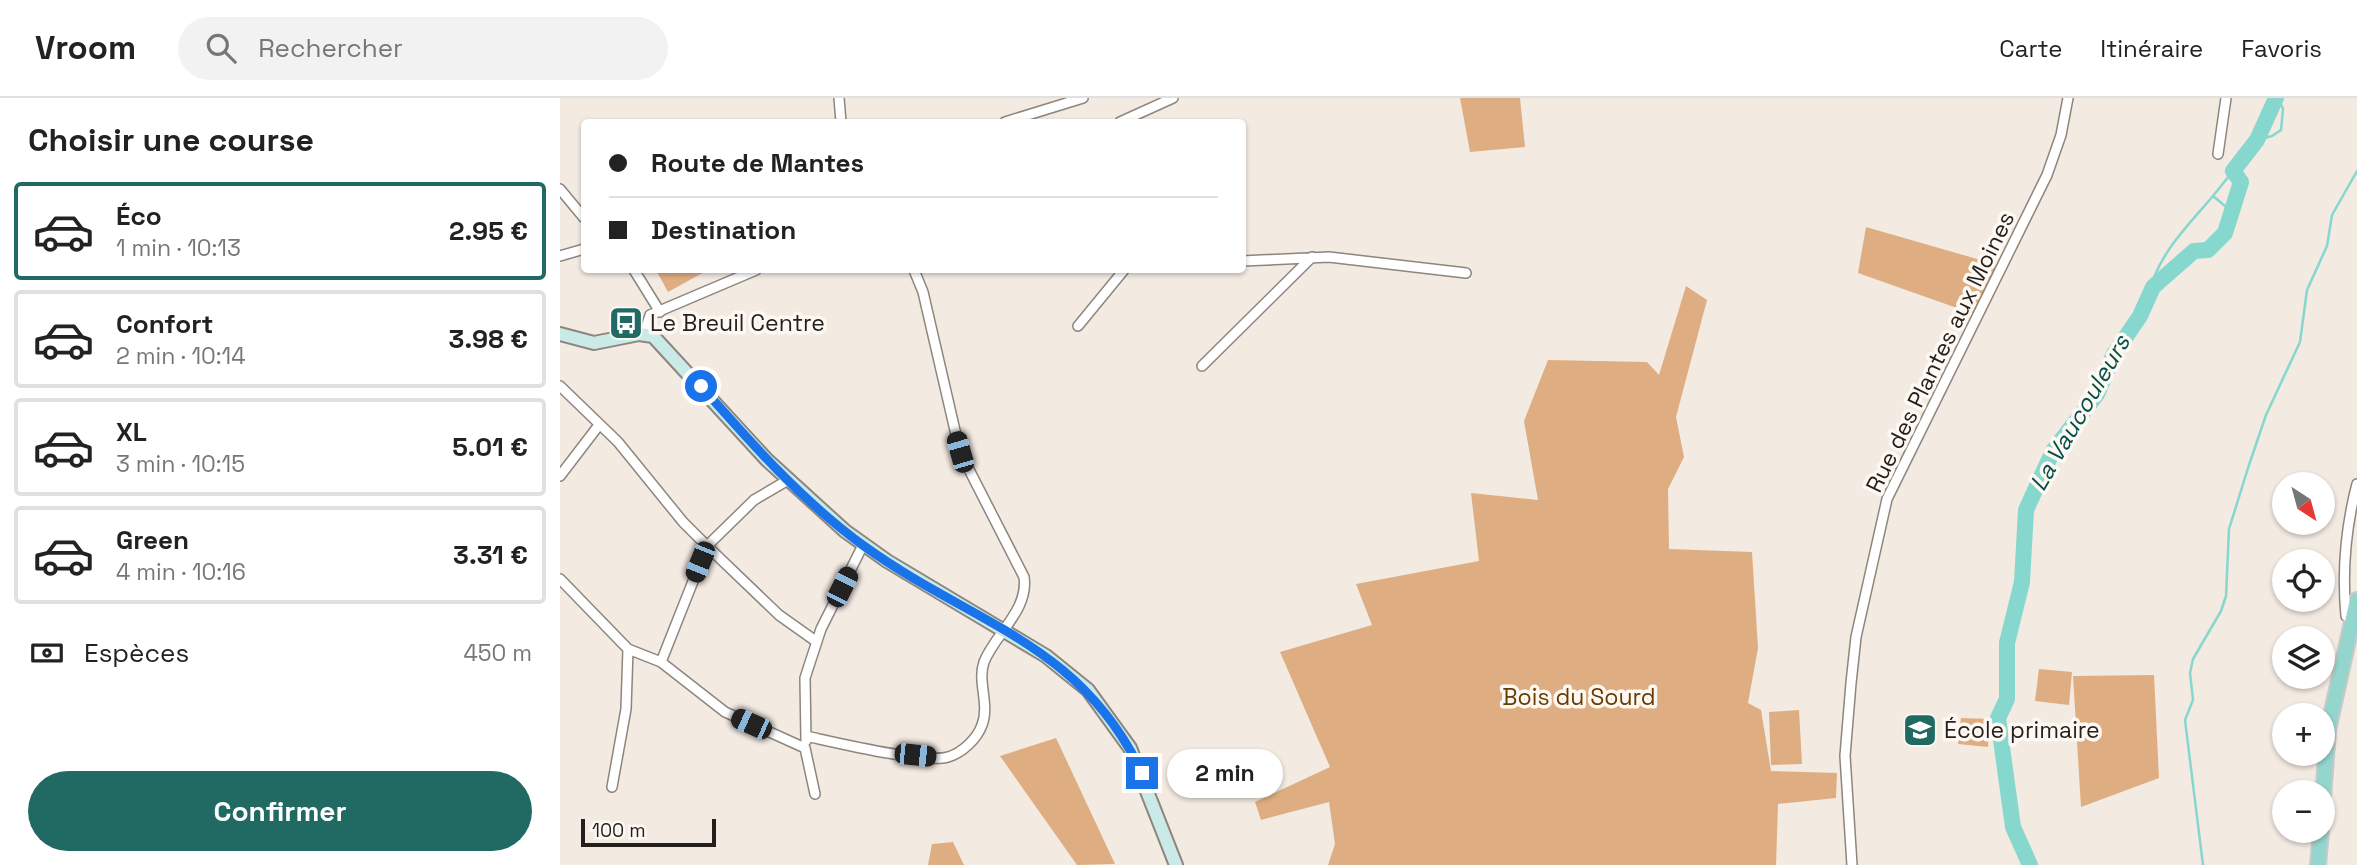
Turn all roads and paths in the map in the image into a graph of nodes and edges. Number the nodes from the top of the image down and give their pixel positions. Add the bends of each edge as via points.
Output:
1 (839, 98) edge
2 (1083, 98) edge
3 (1173, 98) edge
4 (2068, 98) edge
5 (2226, 98) edge
6 (841, 119) edge
7 (1015, 119) edge
8 (1127, 119) edge
9 (2218, 154) dead end
10 (560, 189) edge
11 (581, 214) edge
12 (581, 250) edge
13 (560, 256) edge
14 (1312, 257) junction
15 (1246, 261) edge
16 (636, 273) edge
17 (749, 273) edge
18 (915, 273) edge
19 (1122, 273) edge
20 (1466, 273) dead end
21 (660, 312) junction
22 (1078, 326) dead end
23 (560, 334) edge
24 (644, 334) junction
25 (1202, 366) dead end
26 (560, 386) edge
27 (599, 425) junction
28 (560, 476) edge
29 (788, 480) junction
30 (2357, 484) edge
31 (863, 545) junction
32 (707, 546) junction
33 (560, 579) edge
34 (2357, 600) edge
35 (2352, 618) junction
36 (1004, 631) junction
37 (817, 642) junction
38 (628, 649) junction
39 (661, 662) junction
40 (806, 736) junction
41 (805, 748) junction
42 (2324, 780) edge
43 (612, 787) dead end
44 (815, 794) dead end
45 (2320, 843) edge
46 (1176, 865) edge
47 (1852, 865) edge
48 (2318, 865) edge

1 - 6 street
2 - 7 street
3 - 8 street
4 - 47 street, Rue des Plantes aux Moines via 2048,175 1887,499 1856,637 1845,756
5 - 9 street
10 - 11 street
12 - 13 street
14 - 15 street
14 - 20 street via 1356,258
14 - 25 street
16 - 21 street
17 - 21 street
18 - 36 street via 960,452 1024,577 1024,597
19 - 22 street
21 - 24 street via 650,315
23 - 24 main road via 594,342
24 - 29 main road via 662,343
26 - 27 street
27 - 28 street
27 - 32 street
29 - 31 main road
29 - 32 street via 754,500
30 - 35 street via 2345,571 2346,616
31 - 36 main road
31 - 37 street
32 - 37 street via 779,615
32 - 39 street
33 - 38 street
34 - 35 main road
35 - 42 main road via 2328,730
36 - 40 street via 985,661 982,725 974,740 960,751 934,757
36 - 46 main road via 1072,675 1112,719 1142,773
37 - 40 street via 805,678
38 - 39 street
38 - 43 street via 626,709
39 - 41 street via 725,712
40 - 41 street
41 - 44 street
45 - 48 main road

